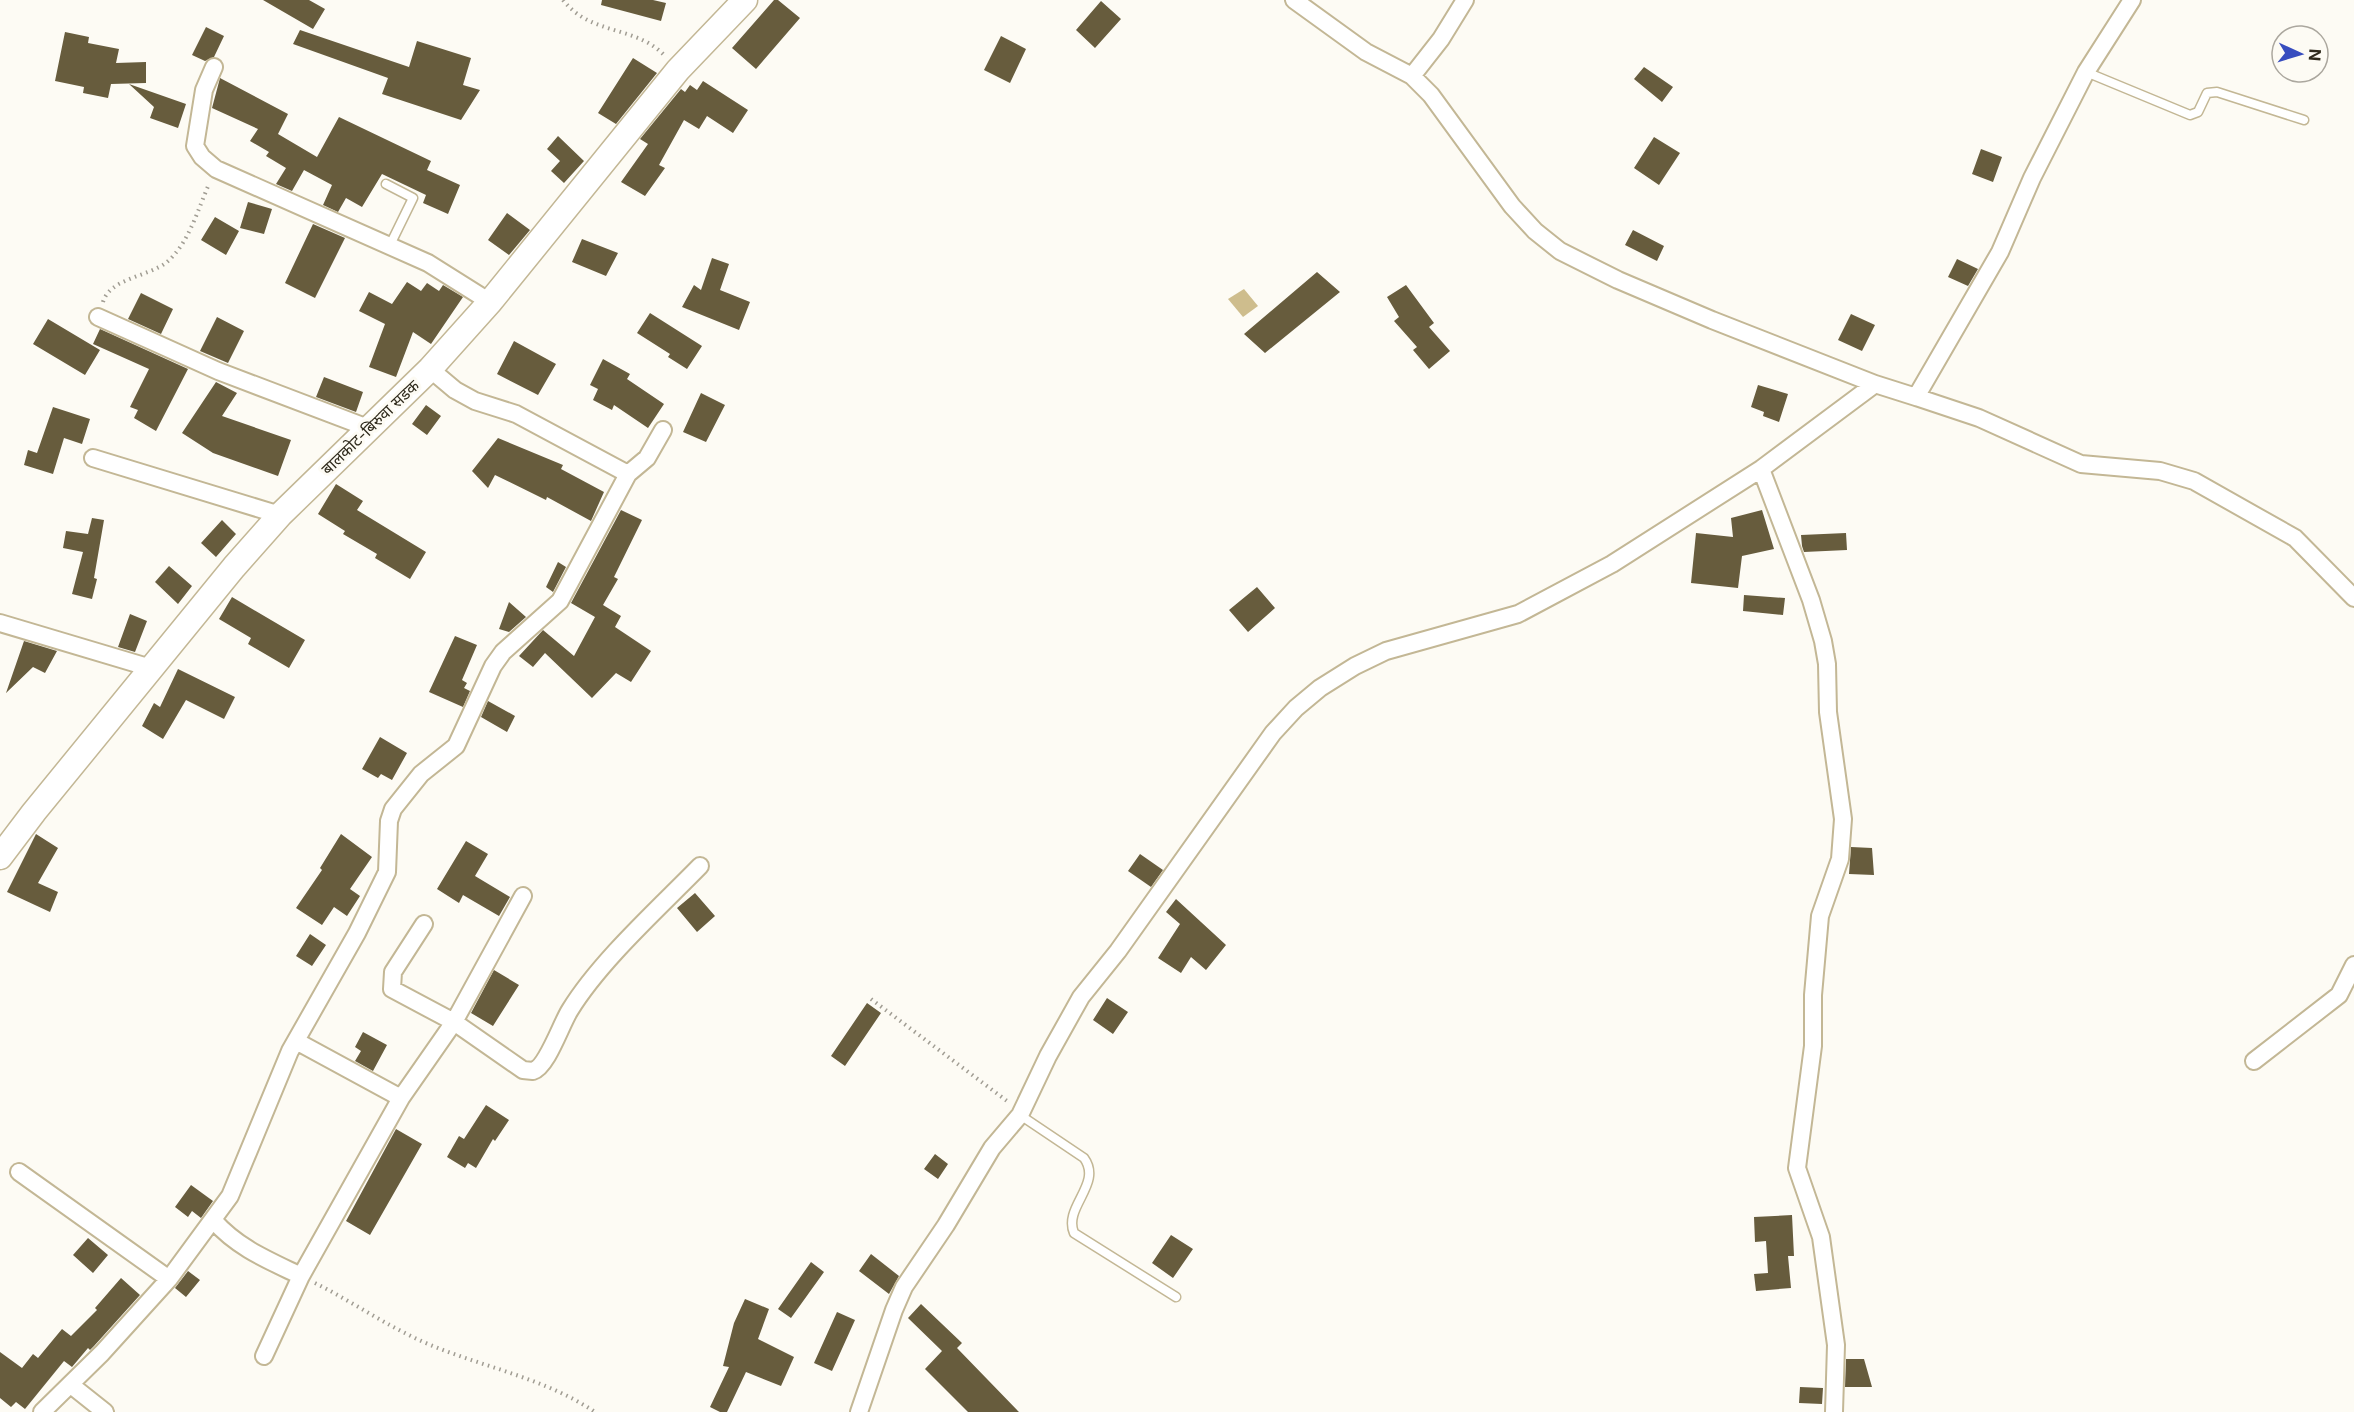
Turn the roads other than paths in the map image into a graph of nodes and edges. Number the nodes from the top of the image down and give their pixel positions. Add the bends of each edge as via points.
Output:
1 (745, 0) edge
2 (1294, 0) edge
3 (1465, 0) edge
4 (2132, 0) edge
5 (214, 67) dead end
6 (2086, 72) junction
7 (1412, 76) junction
8 (2304, 120) dead end
9 (386, 184) dead end
10 (389, 248) junction
11 (490, 302) junction
12 (98, 317) road end
13 (430, 369) junction
14 (1875, 384) junction
15 (1916, 397) junction
16 (368, 428) junction
17 (663, 430) dead end
18 (93, 458) dead end
19 (1761, 469) junction
20 (628, 474) junction
21 (280, 515) junction
22 (2354, 598) edge
23 (0, 623) edge
24 (151, 668) junction
25 (0, 857) edge
26 (700, 866) dead end
27 (523, 896) dead end
28 (424, 924) dead end
29 (2354, 965) edge
30 (454, 1022) junction
31 (296, 1041) junction
32 (2254, 1061) dead end
33 (401, 1098) junction
34 (1022, 1113) junction
35 (19, 1172) dead end
36 (214, 1221) junction
37 (301, 1276) junction
38 (169, 1279) junction
39 (1176, 1298) dead end
40 (264, 1356) dead end
41 (71, 1385) junction
42 (42, 1412) edge
43 (105, 1412) edge
44 (859, 1412) edge
45 (1834, 1412) edge

1 - 11 main road, बालकोट-बिरुवा सडक via 678,70
2 - 7 street via 1366,52
3 - 7 street
4 - 6 street
5 - 10 street via 204,90 195,146 202,157 216,169
6 - 8 lane via 2190,115 2199,112 2207,93 2217,92
6 - 15 street via 2032,178 2000,252
7 - 14 street via 1431,95 1512,206 1560,251 1712,320
9 - 10 lane via 413,198
10 - 11 street via 428,263
11 - 13 main road, बालकोट-बिरुवा सडक
12 - 16 street via 218,371
13 - 16 main road, बालकोट-बिरुवा सडक
13 - 20 street via 475,401 516,414
14 - 15 street
14 - 19 street
15 - 22 street via 1979,418 2081,464 2160,471 2194,481 2295,538
16 - 21 main road, बालकोट-बिरुवा सडक
17 - 20 street via 647,458
18 - 21 street
19 - 34 street via 1612,564 1518,614 1386,651 1354,666 1296,708 1273,733 1081,997
19 - 45 street via 1823,641 1843,819 1840,859 1820,915 1813,1046 1797,1168 1821,1237 1836,1345
20 - 31 street via 560,601 503,652 456,746 421,774 393,809 387,872
21 - 24 main road, बालकोट-बिरुवा सडक
23 - 24 street
24 - 25 main road, बालकोट-बिरुवा सडक
26 - 30 street via 594,977 570,1009 539,1070 524,1070
27 - 30 street
28 - 30 street via 393,972 392,989
29 - 32 street via 2339,995
30 - 33 street
31 - 33 street
31 - 36 street via 230,1196
33 - 37 street
34 - 39 lane via 1088,1164 1088,1182 1072,1218 1074,1233
34 - 44 street via 992,1148 904,1287
35 - 38 street
36 - 37 street via 246,1249
36 - 38 street
37 - 40 street
38 - 41 street
41 - 42 street
41 - 43 street

